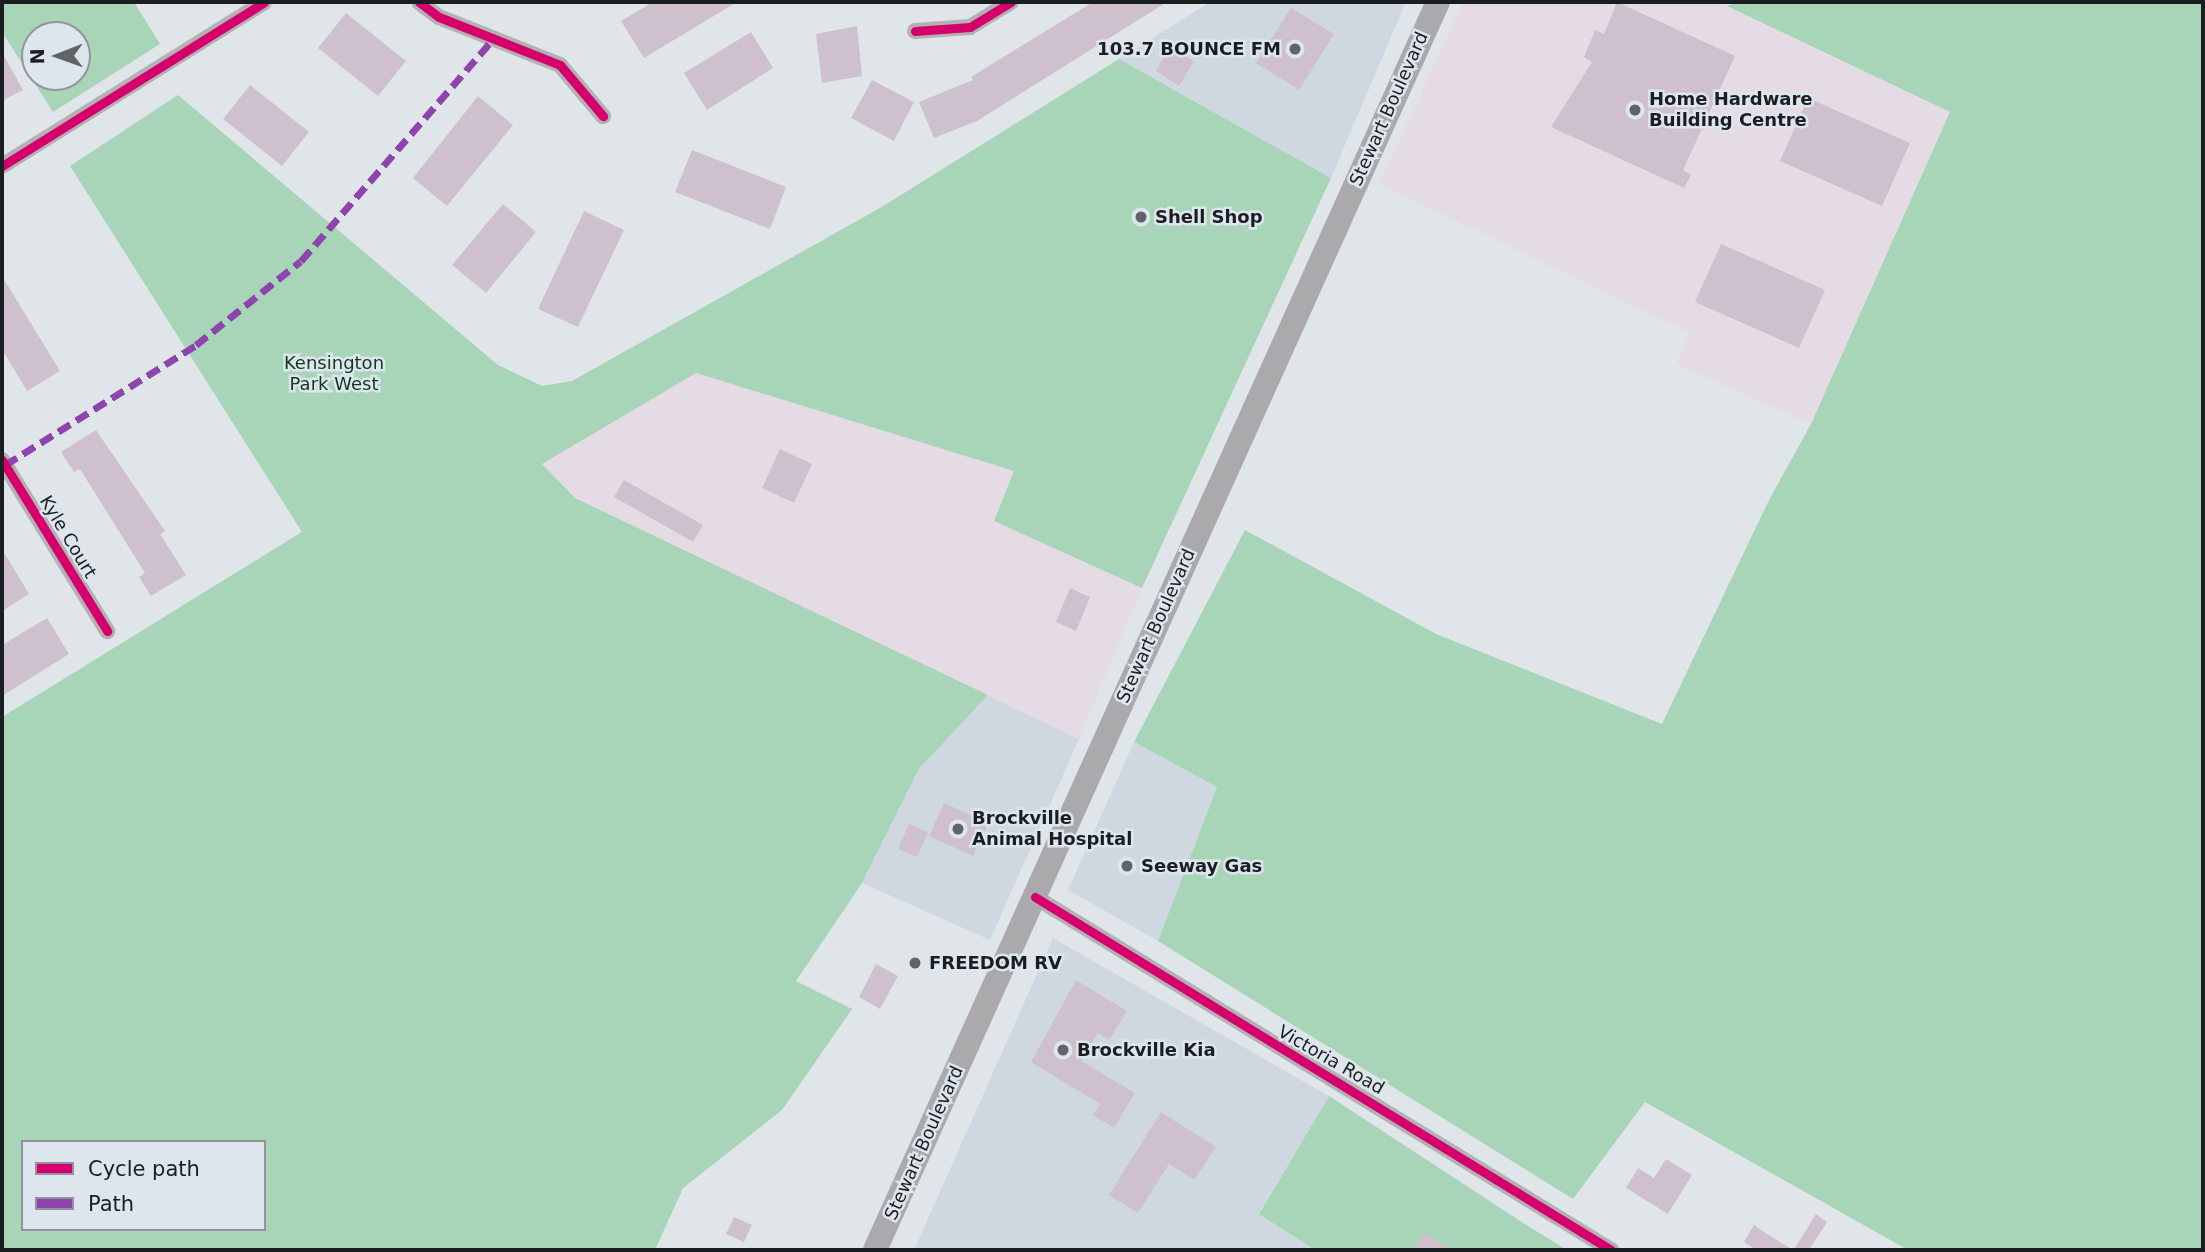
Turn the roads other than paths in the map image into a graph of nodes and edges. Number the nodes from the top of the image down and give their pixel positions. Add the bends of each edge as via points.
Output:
1 (264, 2) edge
2 (419, 2) edge
3 (1011, 2) edge
4 (1438, 2) edge
5 (915, 31) dead end
6 (603, 116) dead end
7 (2, 166) edge
8 (2, 460) edge
9 (107, 631) dead end
10 (1035, 897) junction
11 (875, 1250) edge
12 (1611, 1250) edge

1 - 7 street
2 - 6 street via 439,17 560,65
3 - 5 street via 970,27
4 - 10 main road, Stewart Boulevard
8 - 9 street, Kyle Court
10 - 11 main road, Stewart Boulevard
10 - 12 street, Victoria Road

